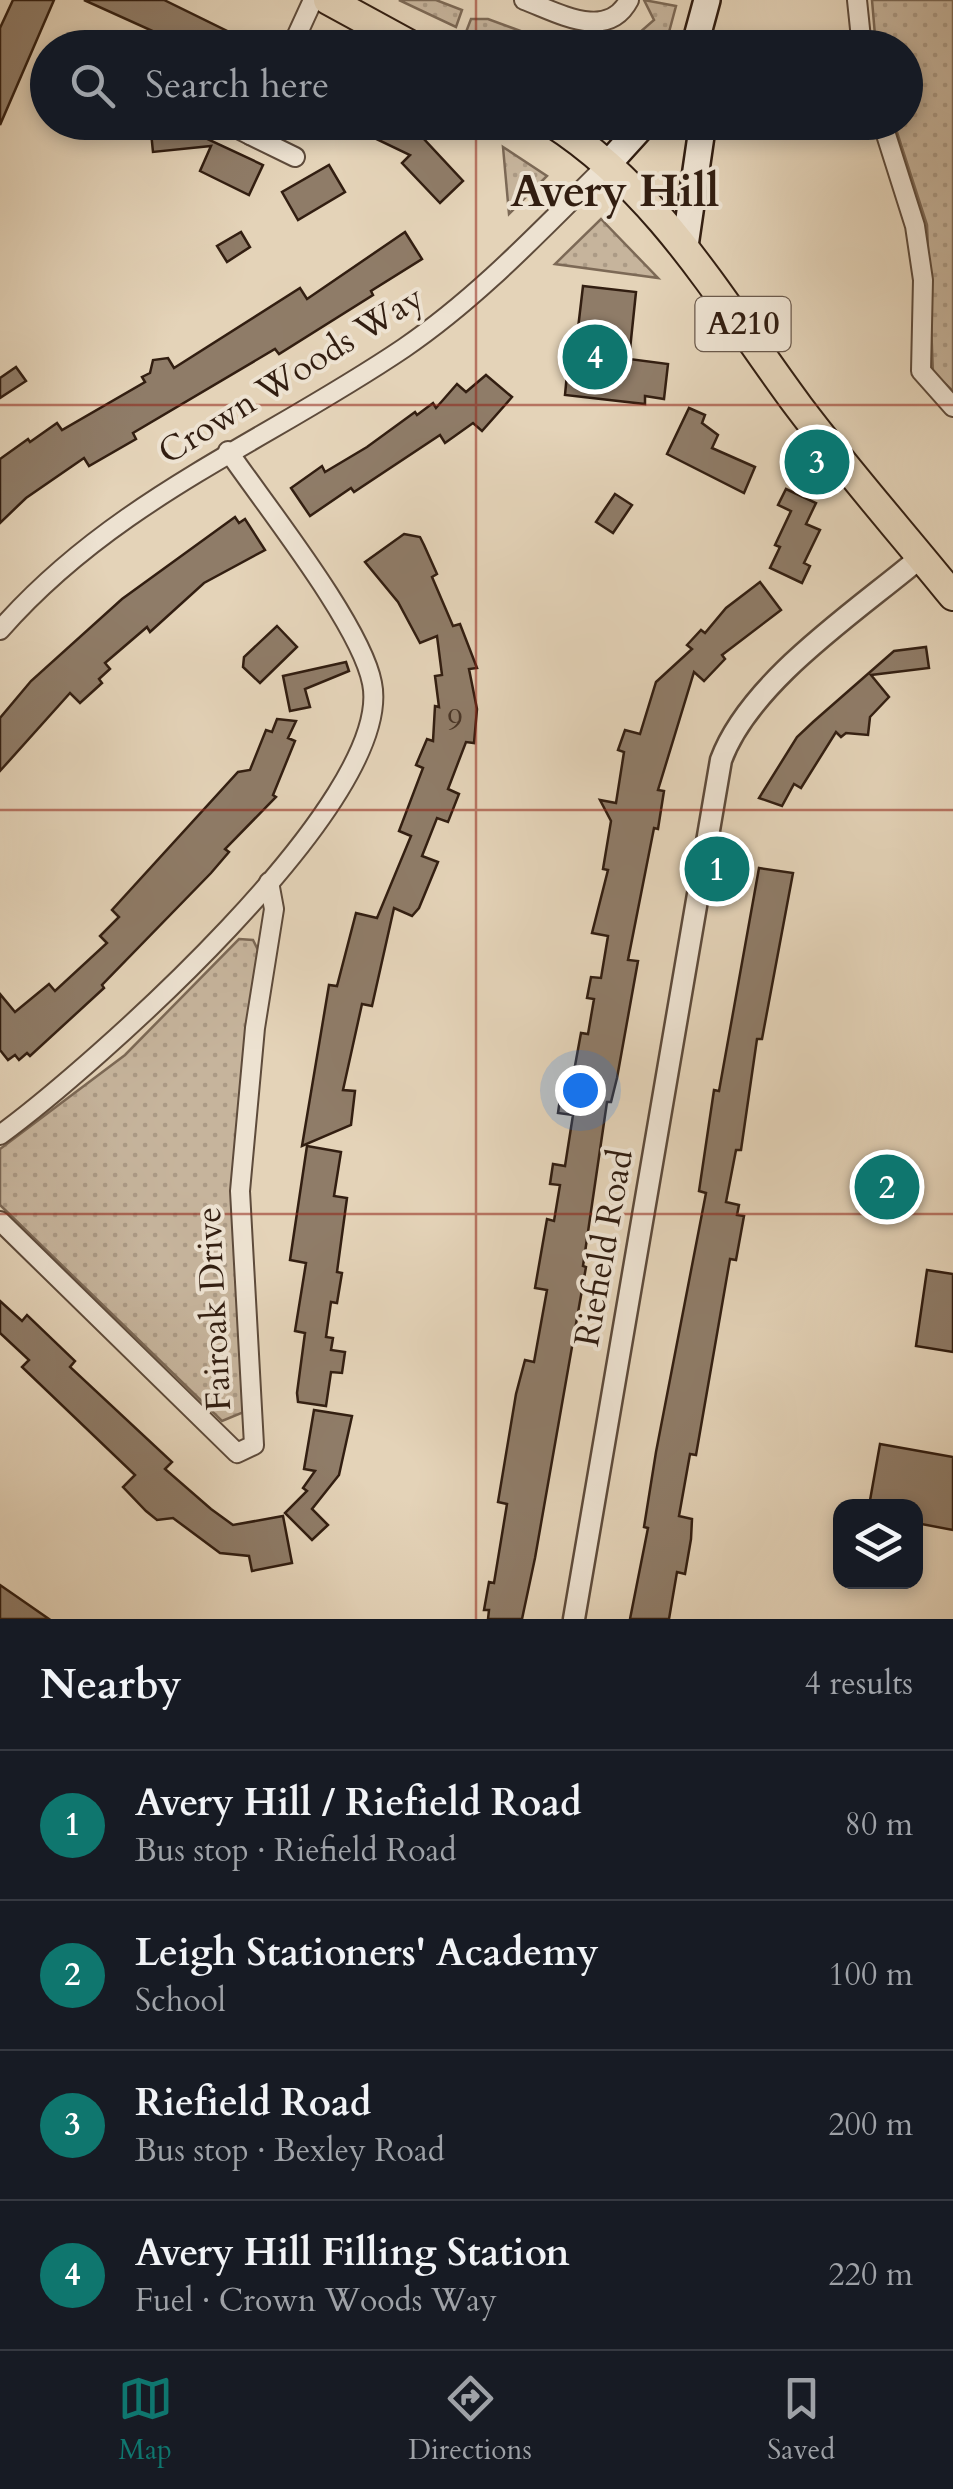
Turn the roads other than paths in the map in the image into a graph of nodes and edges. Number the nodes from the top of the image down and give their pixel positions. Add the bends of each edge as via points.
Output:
1 (313, 0) edge
2 (328, 0) edge
3 (524, 0) edge
4 (629, 0) edge
5 (708, 0) edge
6 (857, 0) edge
7 (299, 30) edge
8 (383, 30) edge
9 (702, 30) edge
10 (860, 30) edge
11 (269, 140) edge
12 (575, 140) edge
13 (630, 140) edge
14 (701, 140) edge
15 (888, 140) edge
16 (294, 157) dead end
17 (608, 165) junction
18 (685, 246) junction
19 (953, 406) edge
20 (228, 451) junction
21 (921, 557) junction
22 (953, 596) edge
23 (0, 630) edge
24 (269, 882) junction
25 (0, 1135) edge
26 (0, 1221) edge
27 (574, 1619) edge

1 - 7 street
2 - 8 main road
3 - 4 street via 600,23 613,20
5 - 9 main road
6 - 10 street
11 - 16 street
12 - 17 main road, A210
13 - 17 main road
14 - 18 main road
15 - 19 street via 915,226 923,280 921,371
17 - 18 main road, A210
17 - 20 street, Crown Woods Way via 454,313
18 - 21 main road, A210 via 796,404
20 - 23 street, Crown Woods Way via 100,534
20 - 24 street via 358,644 374,695 357,757
21 - 22 main road, A210
21 - 27 street, Riefield Road via 766,688 730,734 720,760
24 - 25 street via 143,1017
24 - 26 street, Fairoak Drive via 274,909 240,1191 254,1444 236,1453

